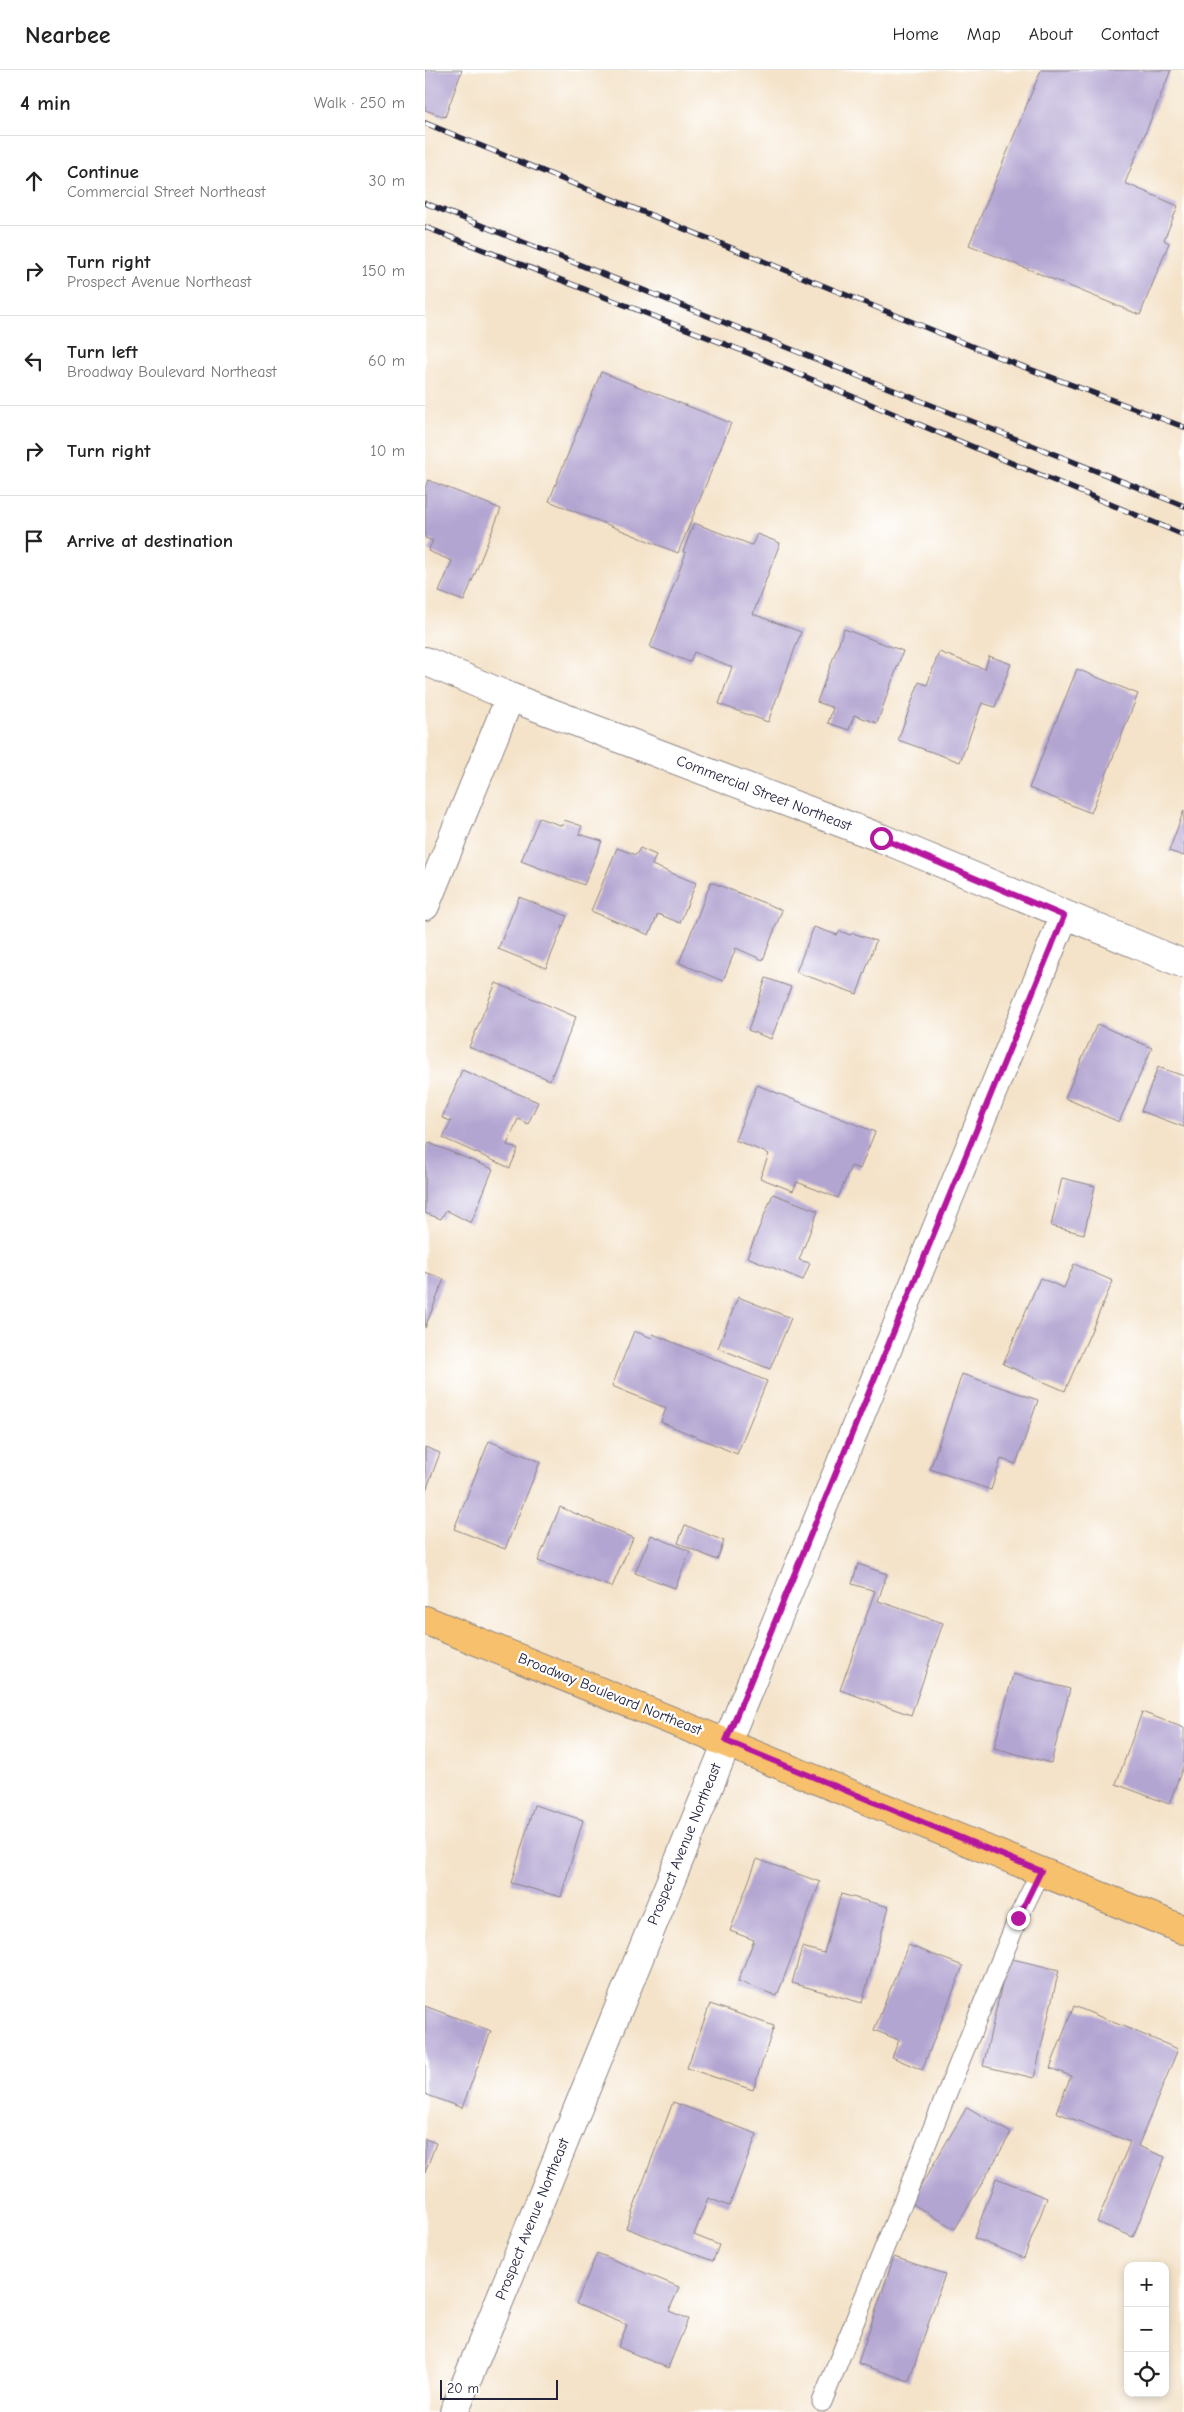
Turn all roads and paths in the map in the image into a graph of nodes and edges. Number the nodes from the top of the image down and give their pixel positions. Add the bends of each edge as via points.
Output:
1 (425, 661) edge
2 (510, 697) junction
3 (425, 906) edge
4 (1064, 916) junction
5 (1184, 964) edge
6 (425, 1620) edge
7 (726, 1741) junction
8 (1041, 1871) junction
9 (1184, 1930) edge
10 (822, 2402) dead end
11 (454, 2412) edge

1 - 2 street, Commercial Street Northeast
2 - 3 street
2 - 4 street, Commercial Street Northeast via 881,838
4 - 5 street, Commercial Street Northeast
4 - 7 street, Prospect Avenue Northeast
6 - 7 main road, Broadway Boulevard Northeast
7 - 8 main road, Broadway Boulevard Northeast
7 - 11 street, Prospect Avenue Northeast
8 - 9 main road, Broadway Boulevard Northeast
8 - 10 lane via 1018,1918

